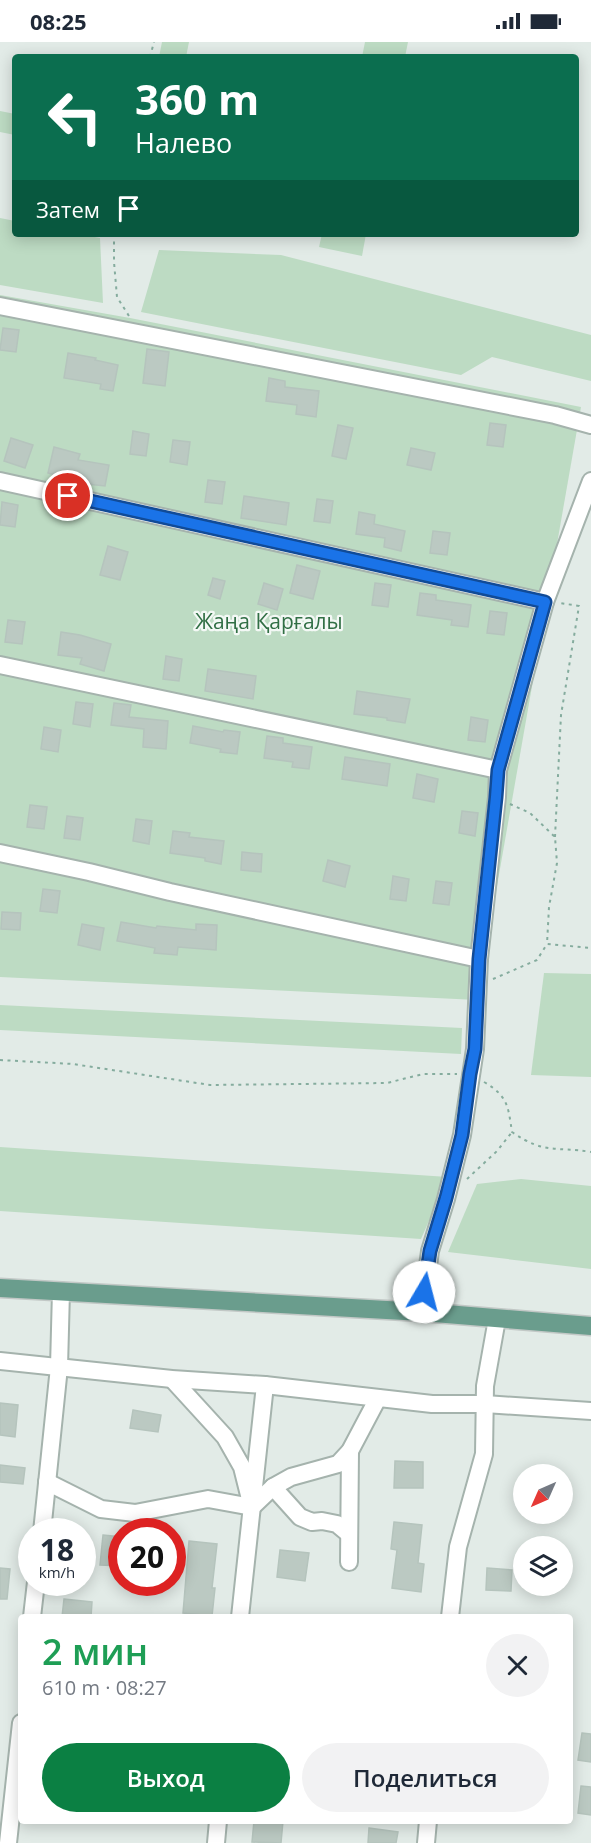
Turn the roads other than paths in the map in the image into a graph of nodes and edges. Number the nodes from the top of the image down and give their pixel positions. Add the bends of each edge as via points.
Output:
1 (0, 306) edge
2 (591, 425) edge
3 (0, 481) edge
4 (591, 481) edge
5 (545, 602) junction
6 (0, 665) edge
7 (498, 770) junction
8 (0, 853) edge
9 (479, 959) junction
10 (0, 1288) edge
11 (61, 1291) junction
12 (422, 1312) junction
13 (497, 1318) junction
14 (591, 1326) edge
15 (0, 1360) edge
16 (59, 1367) junction
17 (172, 1379) junction
18 (265, 1385) junction
19 (378, 1398) junction
20 (485, 1404) junction
21 (591, 1411) edge
22 (350, 1451) junction
23 (47, 1482) junction
24 (273, 1487) junction
25 (252, 1507) junction
26 (43, 1518) edge
27 (349, 1534) junction
28 (349, 1562) dead end
29 (34, 1596) edge
30 (32, 1614) edge
31 (240, 1614) edge
32 (450, 1614) edge
33 (18, 1751) edge
34 (218, 1824) edge
35 (428, 1824) edge
36 (8, 1843) edge
37 (216, 1843) edge
38 (426, 1843) edge

1 - 2 street
3 - 5 street
4 - 5 street
5 - 7 street
6 - 7 street
7 - 9 street
8 - 9 street
9 - 12 street via 475,1049 462,1135 430,1251
10 - 11 main road
11 - 12 main road
11 - 16 street
12 - 13 main road
13 - 14 main road
13 - 20 street
15 - 16 street
16 - 17 street
16 - 23 street
17 - 18 street
17 - 25 street via 225,1437 242,1467
18 - 19 street
18 - 25 street
19 - 20 street
19 - 22 street
20 - 21 street
20 - 32 street via 484,1454 458,1547
22 - 24 street via 338,1464 291,1477
22 - 27 street
23 - 25 street via 101,1509 135,1513 208,1499
23 - 26 street
24 - 25 street
24 - 27 street via 300,1517 337,1524
25 - 31 street
27 - 28 street
29 - 30 street
33 - 36 street
34 - 37 street
35 - 38 street

